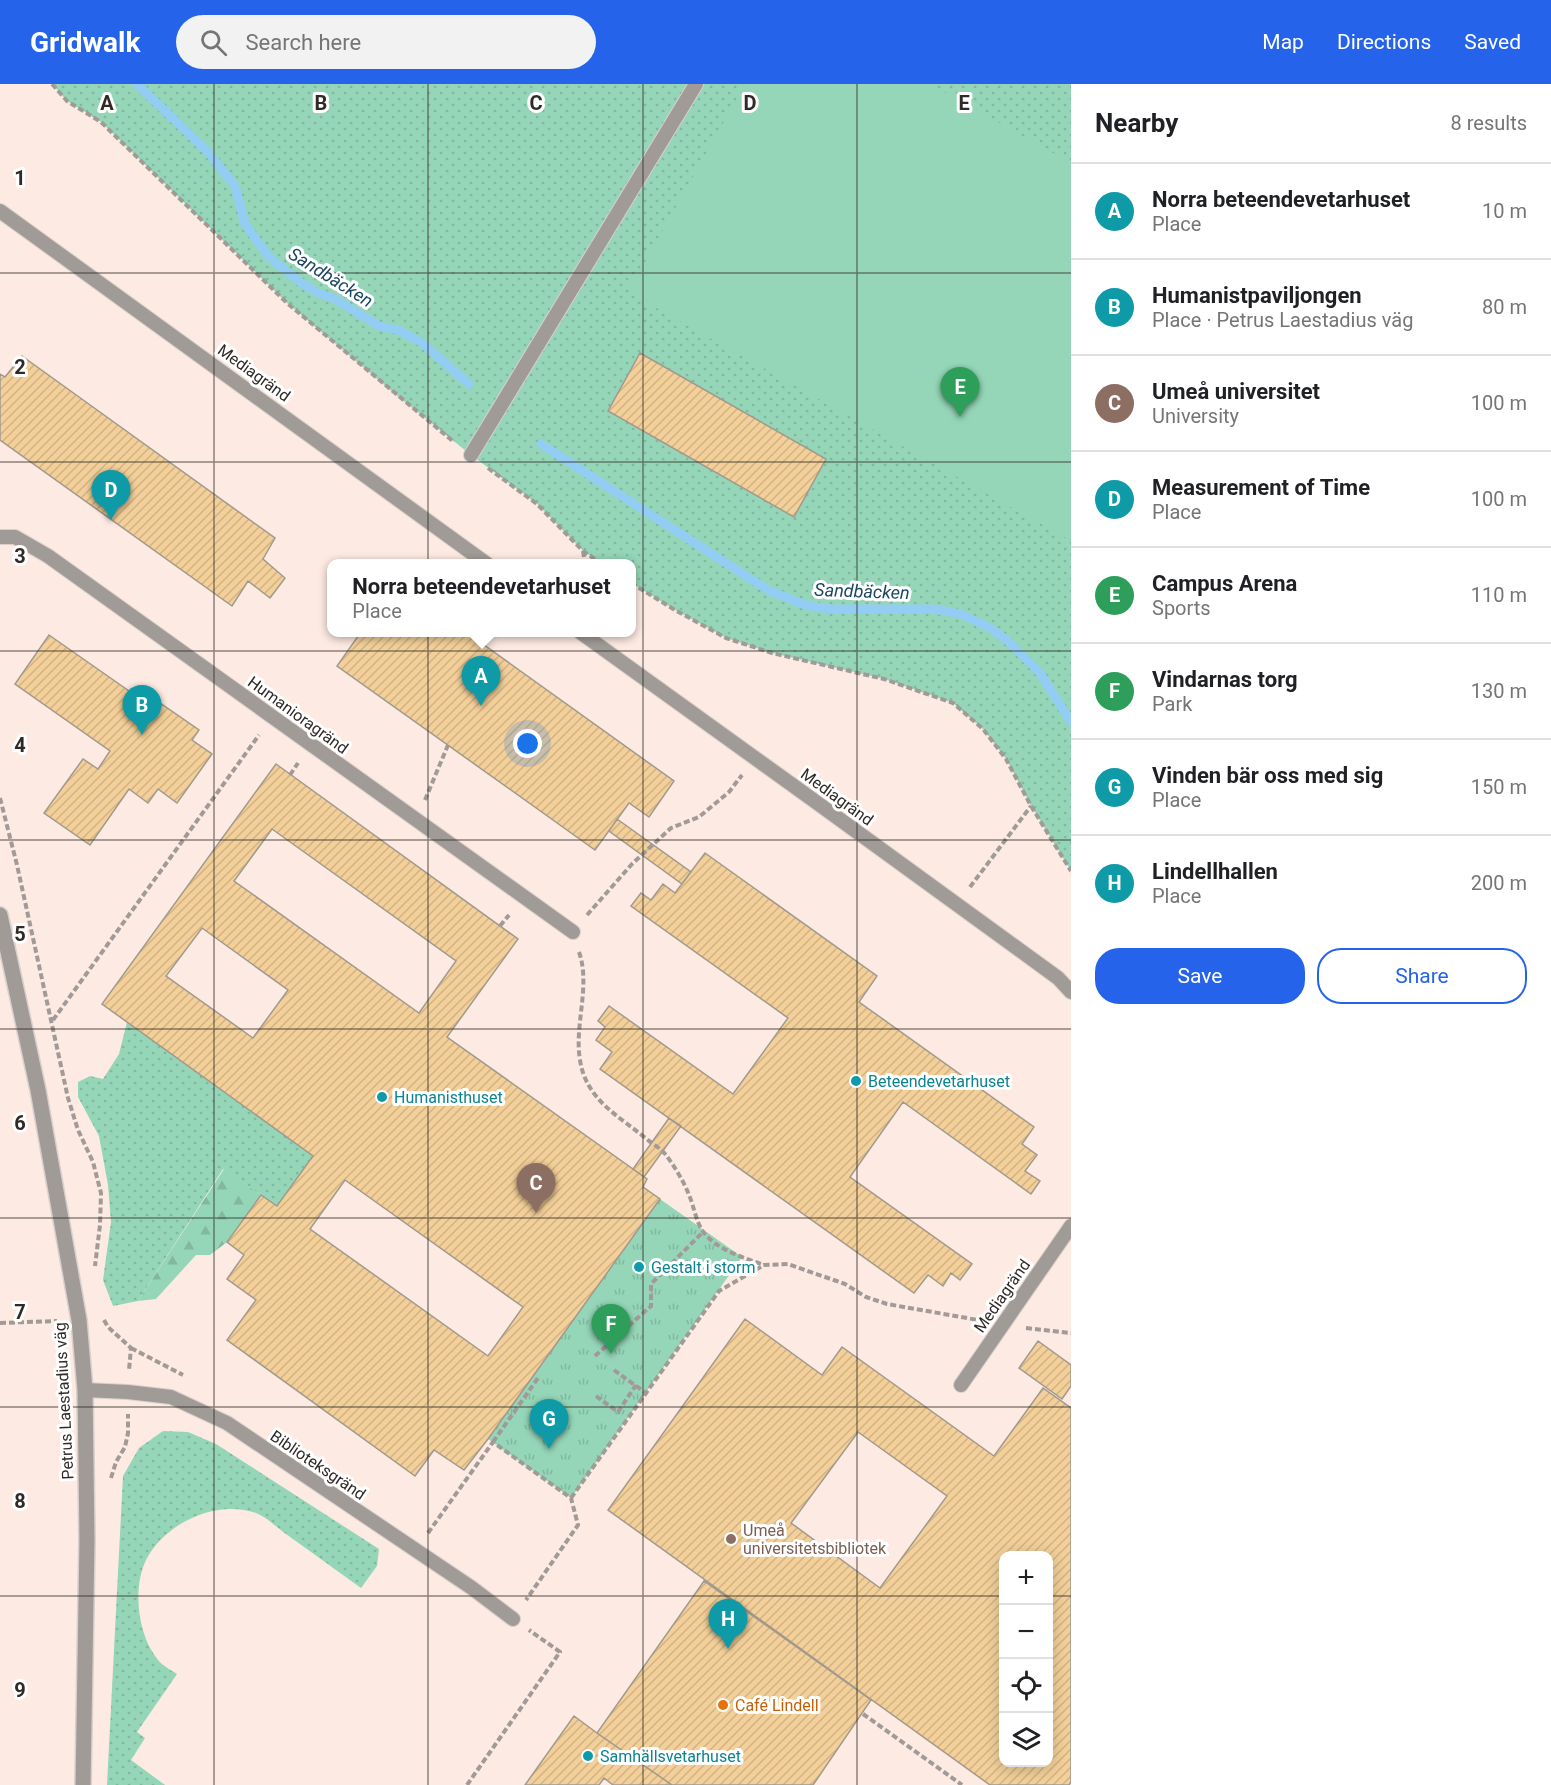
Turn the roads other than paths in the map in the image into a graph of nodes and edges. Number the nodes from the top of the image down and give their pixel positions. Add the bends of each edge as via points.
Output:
1 (696, 84) edge
2 (0, 211) edge
3 (471, 455) road end
4 (0, 537) edge
5 (480, 559) edge
6 (586, 637) edge
7 (0, 915) edge
8 (573, 932) road end
9 (1071, 992) edge
10 (1071, 1227) edge
11 (961, 1385) dead end
12 (85, 1390) junction
13 (513, 1619) road end
14 (83, 1785) edge

1 - 3 lane
2 - 5 lane, Mediagränd
4 - 8 lane, Humanioragränd via 15,537 48,556
6 - 9 lane, Mediagränd via 957,904 1058,978
7 - 12 street, Petrus Laestadius väg via 38,1090 79,1320
10 - 11 lane, Mediagränd
12 - 13 lane, Biblioteksgränd via 171,1397 227,1423
12 - 14 street, Petrus Laestadius väg

